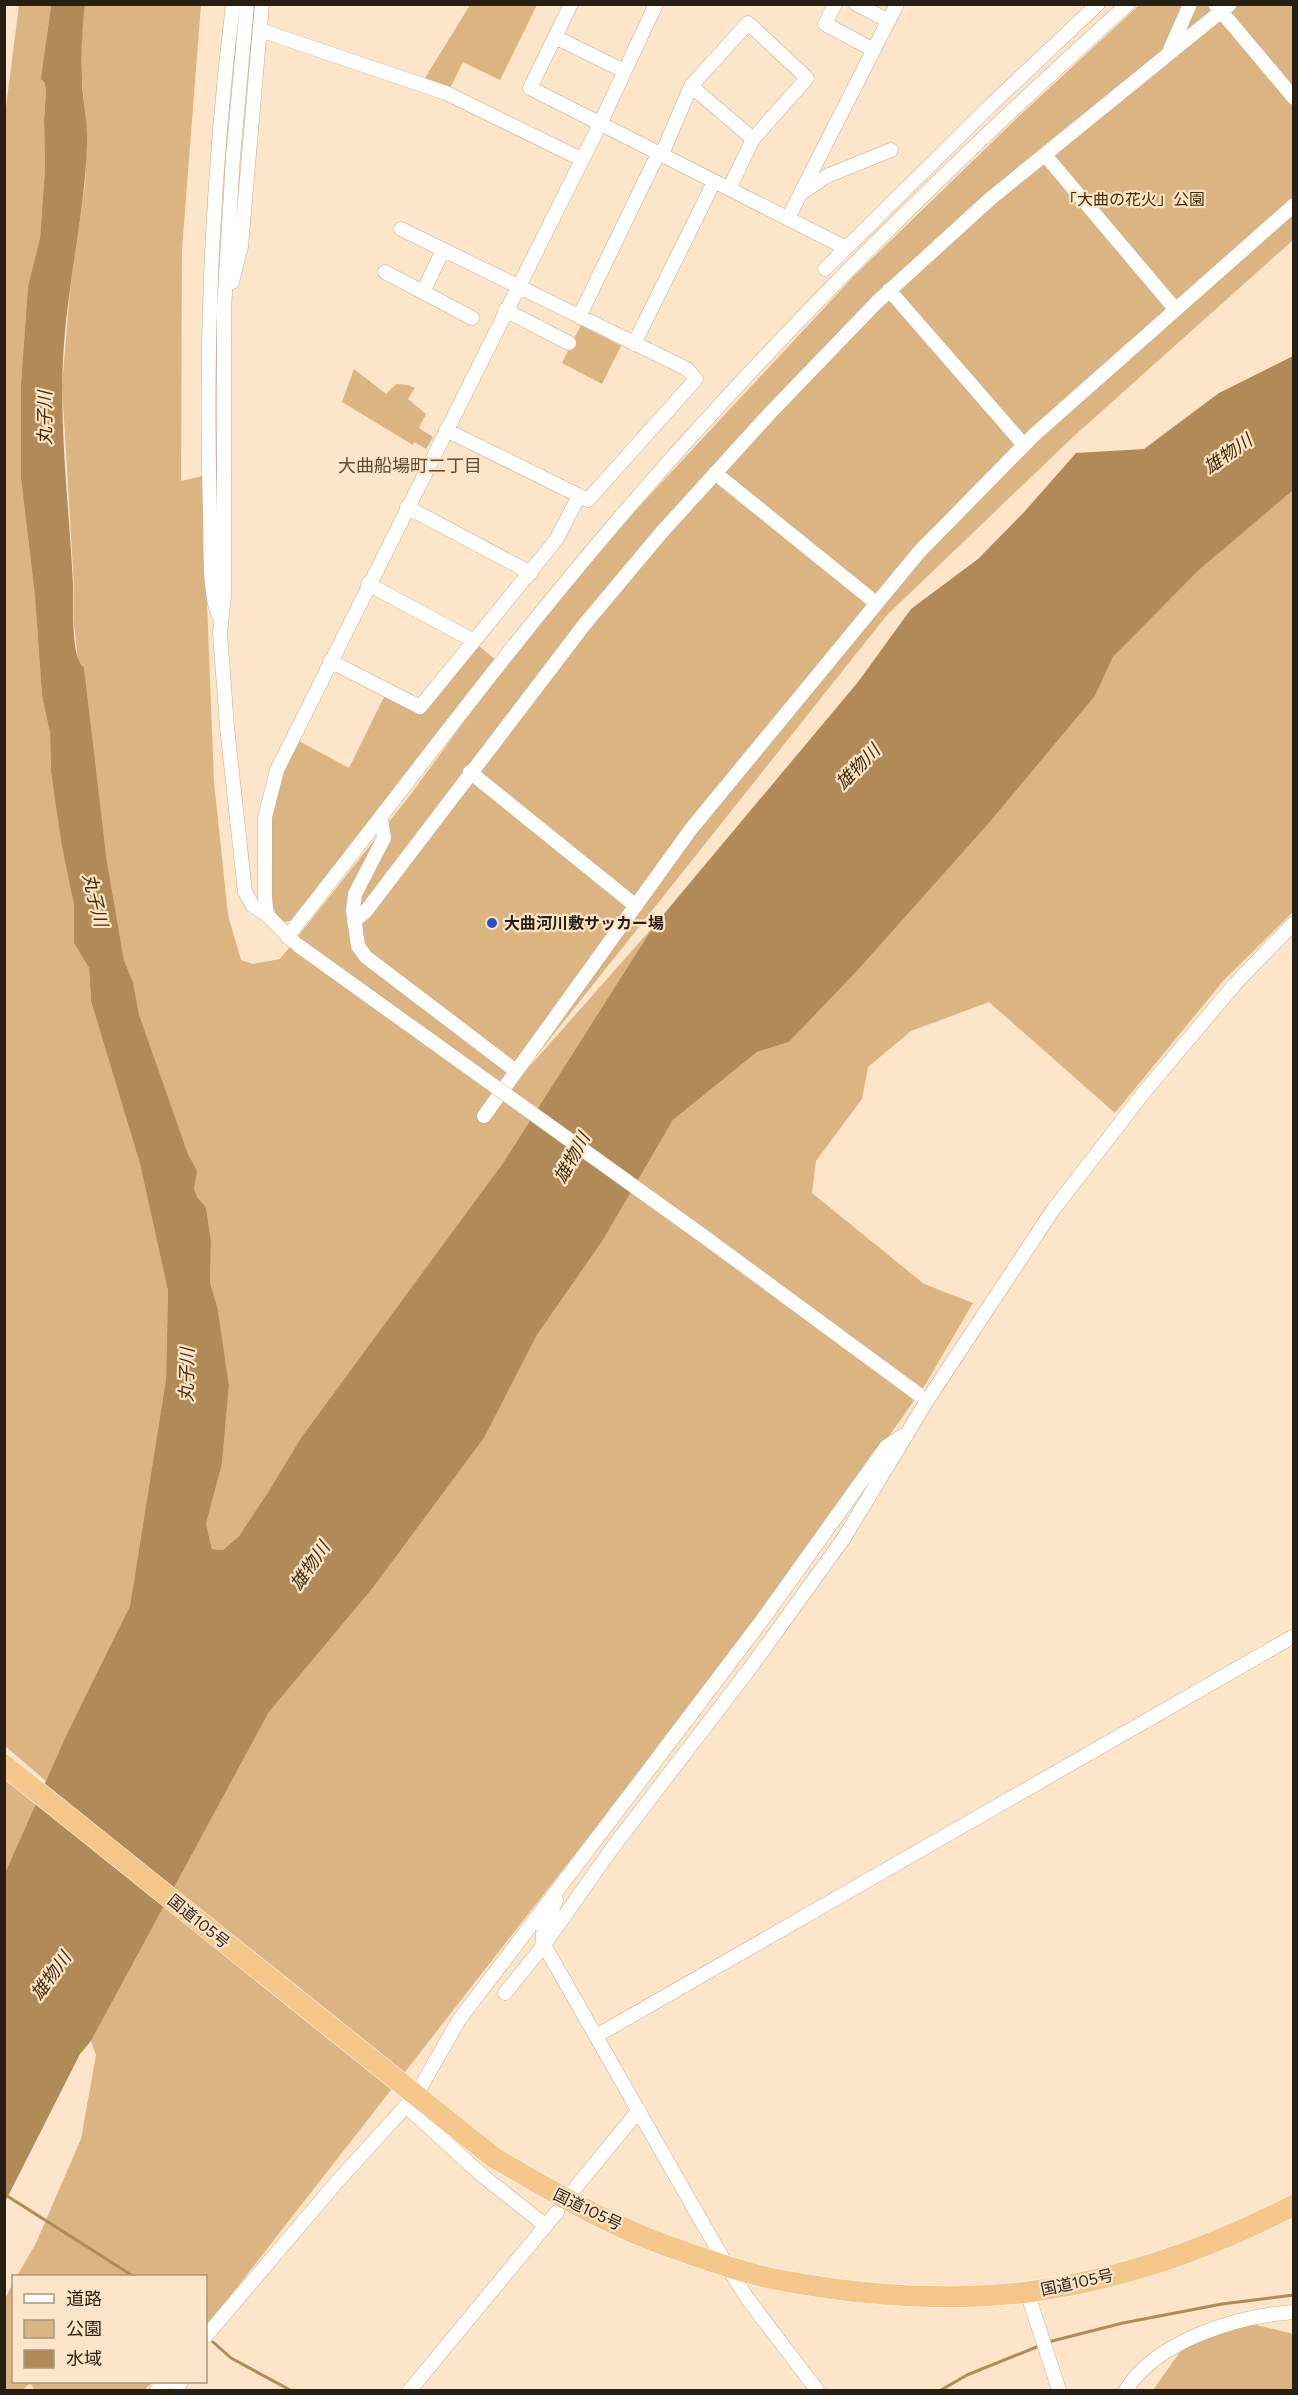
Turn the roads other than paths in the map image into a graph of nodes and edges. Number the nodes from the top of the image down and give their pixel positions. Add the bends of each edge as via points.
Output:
1 (233, 4) edge
2 (247, 4) edge
3 (262, 4) edge
4 (571, 4) edge
5 (656, 4) edge
6 (835, 4) edge
7 (856, 4) edge
8 (897, 4) edge
9 (1098, 4) edge
10 (1128, 4) edge
11 (1190, 4) edge
12 (1222, 7) edge
13 (889, 21) junction
14 (260, 30) junction
15 (555, 37) junction
16 (874, 50) junction
17 (1167, 57) junction
18 (624, 71) junction
19 (691, 86) junction
20 (1293, 98) edge
21 (600, 124) junction
22 (753, 139) junction
23 (891, 150) dead end
24 (660, 155) junction
25 (1045, 155) junction
26 (581, 159) junction
27 (714, 182) junction
28 (729, 189) junction
29 (804, 191) junction
30 (1293, 205) edge
31 (788, 218) junction
32 (401, 229) dead end
33 (846, 248) junction
34 (443, 250) junction
35 (825, 269) dead end
36 (385, 272) dead end
37 (517, 286) junction
38 (889, 290) junction
39 (423, 292) junction
40 (224, 310) junction
41 (505, 310) junction
42 (1176, 310) junction
43 (579, 316) junction
44 (472, 318) dead end
45 (569, 344) dead end
46 (634, 344) junction
47 (446, 430) junction
48 (1024, 445) junction
49 (716, 473) junction
50 (579, 496) junction
51 (407, 507) junction
52 (531, 573) junction
53 (368, 584) junction
54 (876, 603) junction
55 (221, 619) junction
56 (474, 641) junction
57 (330, 661) junction
58 (470, 772) junction
59 (381, 818) junction
60 (636, 906) junction
61 (267, 915) junction
62 (354, 921) junction
63 (1293, 923) edge
64 (287, 937) junction
65 (516, 1071) junction
66 (484, 1116) dead end
67 (923, 1396) junction
68 (908, 1431) junction
69 (1293, 1636) edge
70 (4, 1765) edge
71 (556, 1893) junction
72 (544, 1945) junction
73 (505, 1993) dead end
74 (596, 2036) junction
75 (411, 2100) junction
76 (639, 2110) junction
77 (571, 2193) dead end
78 (1293, 2205) edge
79 (557, 2212) dead end
80 (545, 2225) junction
81 (727, 2266) junction
82 (1027, 2292) junction
83 (1293, 2312) edge
84 (207, 2335) edge
85 (410, 2391) edge
86 (817, 2391) edge
87 (1059, 2391) edge
88 (1126, 2391) edge

1 - 55 street via 218,158 208,336 213,598
2 - 40 street
3 - 14 street
4 - 15 street
5 - 18 street
6 - 16 street via 825,24
7 - 13 street
8 - 13 street
9 - 33 street
10 - 59 street via 914,205 720,403 540,613
11 - 17 street
12 - 17 street
12 - 20 street
13 - 16 street
14 - 26 street via 446,93
14 - 40 street via 241,247
15 - 18 street
15 - 21 street via 530,88
16 - 29 street
17 - 25 street
18 - 21 street
19 - 22 street
19 - 22 street via 748,23 807,78
19 - 24 street
21 - 24 street
21 - 26 street
22 - 28 street
23 - 29 street via 827,176
24 - 27 street
24 - 43 street
25 - 38 street
25 - 42 street
26 - 37 street
27 - 28 street
27 - 46 street
28 - 31 street
29 - 31 street
30 - 42 street
31 - 33 street
32 - 34 street
33 - 35 street
34 - 37 street
34 - 39 street
36 - 39 street
37 - 41 street
37 - 43 street
38 - 48 street
38 - 49 street
39 - 44 street
40 - 55 street
41 - 45 street
41 - 47 street
42 - 48 street
43 - 46 street
46 - 50 street via 687,369 696,379 588,500
47 - 50 street
47 - 51 street
48 - 54 street via 919,552
49 - 54 street
49 - 58 street via 584,625
50 - 52 street via 556,540
51 - 52 street
51 - 53 street
52 - 56 street
53 - 56 street
53 - 57 street
54 - 60 street via 691,829
55 - 61 street via 227,727 245,892 253,906
56 - 57 street via 420,707
57 - 61 street via 277,770 268,799 264,898
58 - 60 street
58 - 62 street via 366,911
59 - 62 street via 384,838 355,894
59 - 64 street
60 - 65 street
61 - 64 street
62 - 65 street via 358,946 366,957
63 - 67 street via 1235,984 1145,1091 1053,1210
64 - 67 street, bridge
65 - 66 street
67 - 68 street
68 - 71 street via 886,1447 760,1623
68 - 72 street via 837,1548
69 - 74 street
70 - 75 highway, 国道105号 via 397,2081
71 - 72 street via 544,1928
71 - 75 street via 459,2020
72 - 73 street
72 - 74 street
74 - 76 street
75 - 80 street via 484,2177
75 - 81 highway, 国道105号 via 493,2157 576,2206
75 - 84 street
76 - 77 street
76 - 81 street
78 - 82 highway, 国道105号 via 1176,2256 1097,2279
79 - 80 street
80 - 85 street
81 - 82 highway, 国道105号 via 777,2280 882,2293 934,2296
81 - 86 street
82 - 87 street
83 - 88 street via 1243,2318 1182,2343 1153,2361

